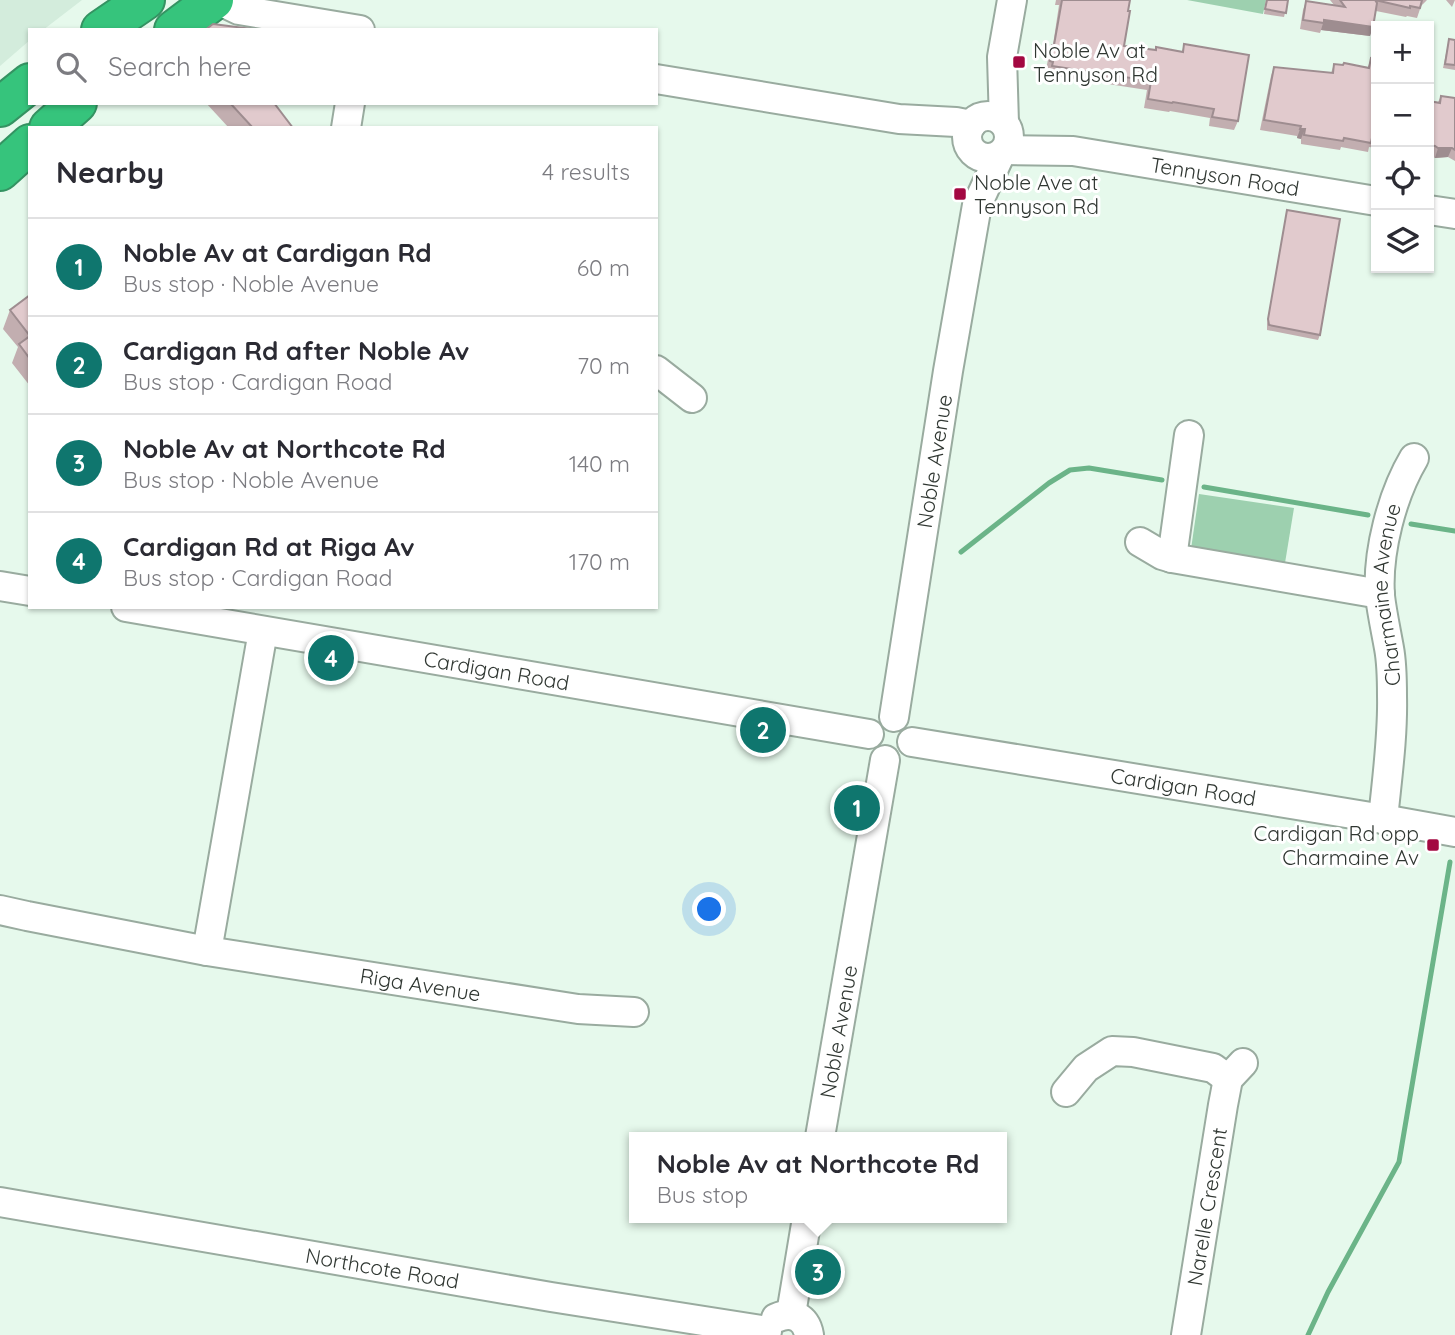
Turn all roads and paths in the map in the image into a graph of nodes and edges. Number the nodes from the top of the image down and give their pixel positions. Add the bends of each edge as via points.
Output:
1 (145, 0) edge
2 (216, 0) edge
3 (1012, 0) edge
4 (104, 28) edge
5 (177, 28) edge
6 (348, 28) edge
7 (658, 79) edge
8 (28, 85) edge
9 (75, 105) edge
10 (350, 105) edge
11 (0, 107) edge
12 (50, 126) edge
13 (346, 126) edge
14 (988, 137) junction
15 (28, 146) edge
16 (0, 171) edge
17 (1371, 200) edge
18 (1434, 211) edge
19 (1455, 215) edge
20 (658, 372) edge
21 (692, 398) dead end
22 (1189, 435) dead end
23 (1414, 458) dead end
24 (1140, 542) dead end
25 (1172, 558) junction
26 (0, 586) edge
27 (28, 591) edge
28 (1380, 594) junction
29 (137, 609) edge
30 (263, 631) junction
31 (894, 717) junction
32 (869, 734) junction
33 (912, 742) junction
34 (885, 760) junction
35 (1382, 819) junction
36 (1455, 832) edge
37 (0, 909) edge
38 (207, 951) junction
39 (634, 1012) dead end
40 (1066, 1091) dead end
41 (821, 1132) edge
42 (0, 1202) edge
43 (807, 1223) edge
44 (800, 1325) edge
45 (767, 1333) edge
46 (1186, 1335) edge

1 - 4 highway
2 - 5 highway
2 - 6 street via 239,10
3 - 14 street, Noble Avenue
7 - 14 street, Tennyson Road via 899,119 954,137
8 - 11 highway
9 - 12 highway
10 - 13 street
14 - 17 street, Tennyson Road
14 - 31 street, Noble Avenue
15 - 16 highway
18 - 19 street
20 - 21 street
22 - 25 street
23 - 28 street, Charmaine Avenue via 1391,512
24 - 25 street
25 - 28 street
26 - 27 street
28 - 35 street, Charmaine Avenue via 1392,695
29 - 30 street, Cardigan Road
30 - 32 street, Cardigan Road
30 - 38 street
31 - 32 street via 878,720
31 - 33 street via 908,726
32 - 34 street via 871,750
33 - 34 street via 902,758
33 - 35 street, Cardigan Road
34 - 41 street, Noble Avenue
35 - 36 street, Cardigan Road
37 - 38 street, Riga Avenue
38 - 39 street, Riga Avenue via 578,1009
40 - 46 street, Narelle Crescent via 1086,1068 1112,1051 1236,1071 1221,1119
42 - 45 street, Northcote Road
43 - 44 street
44 - 45 street via 778,1316

